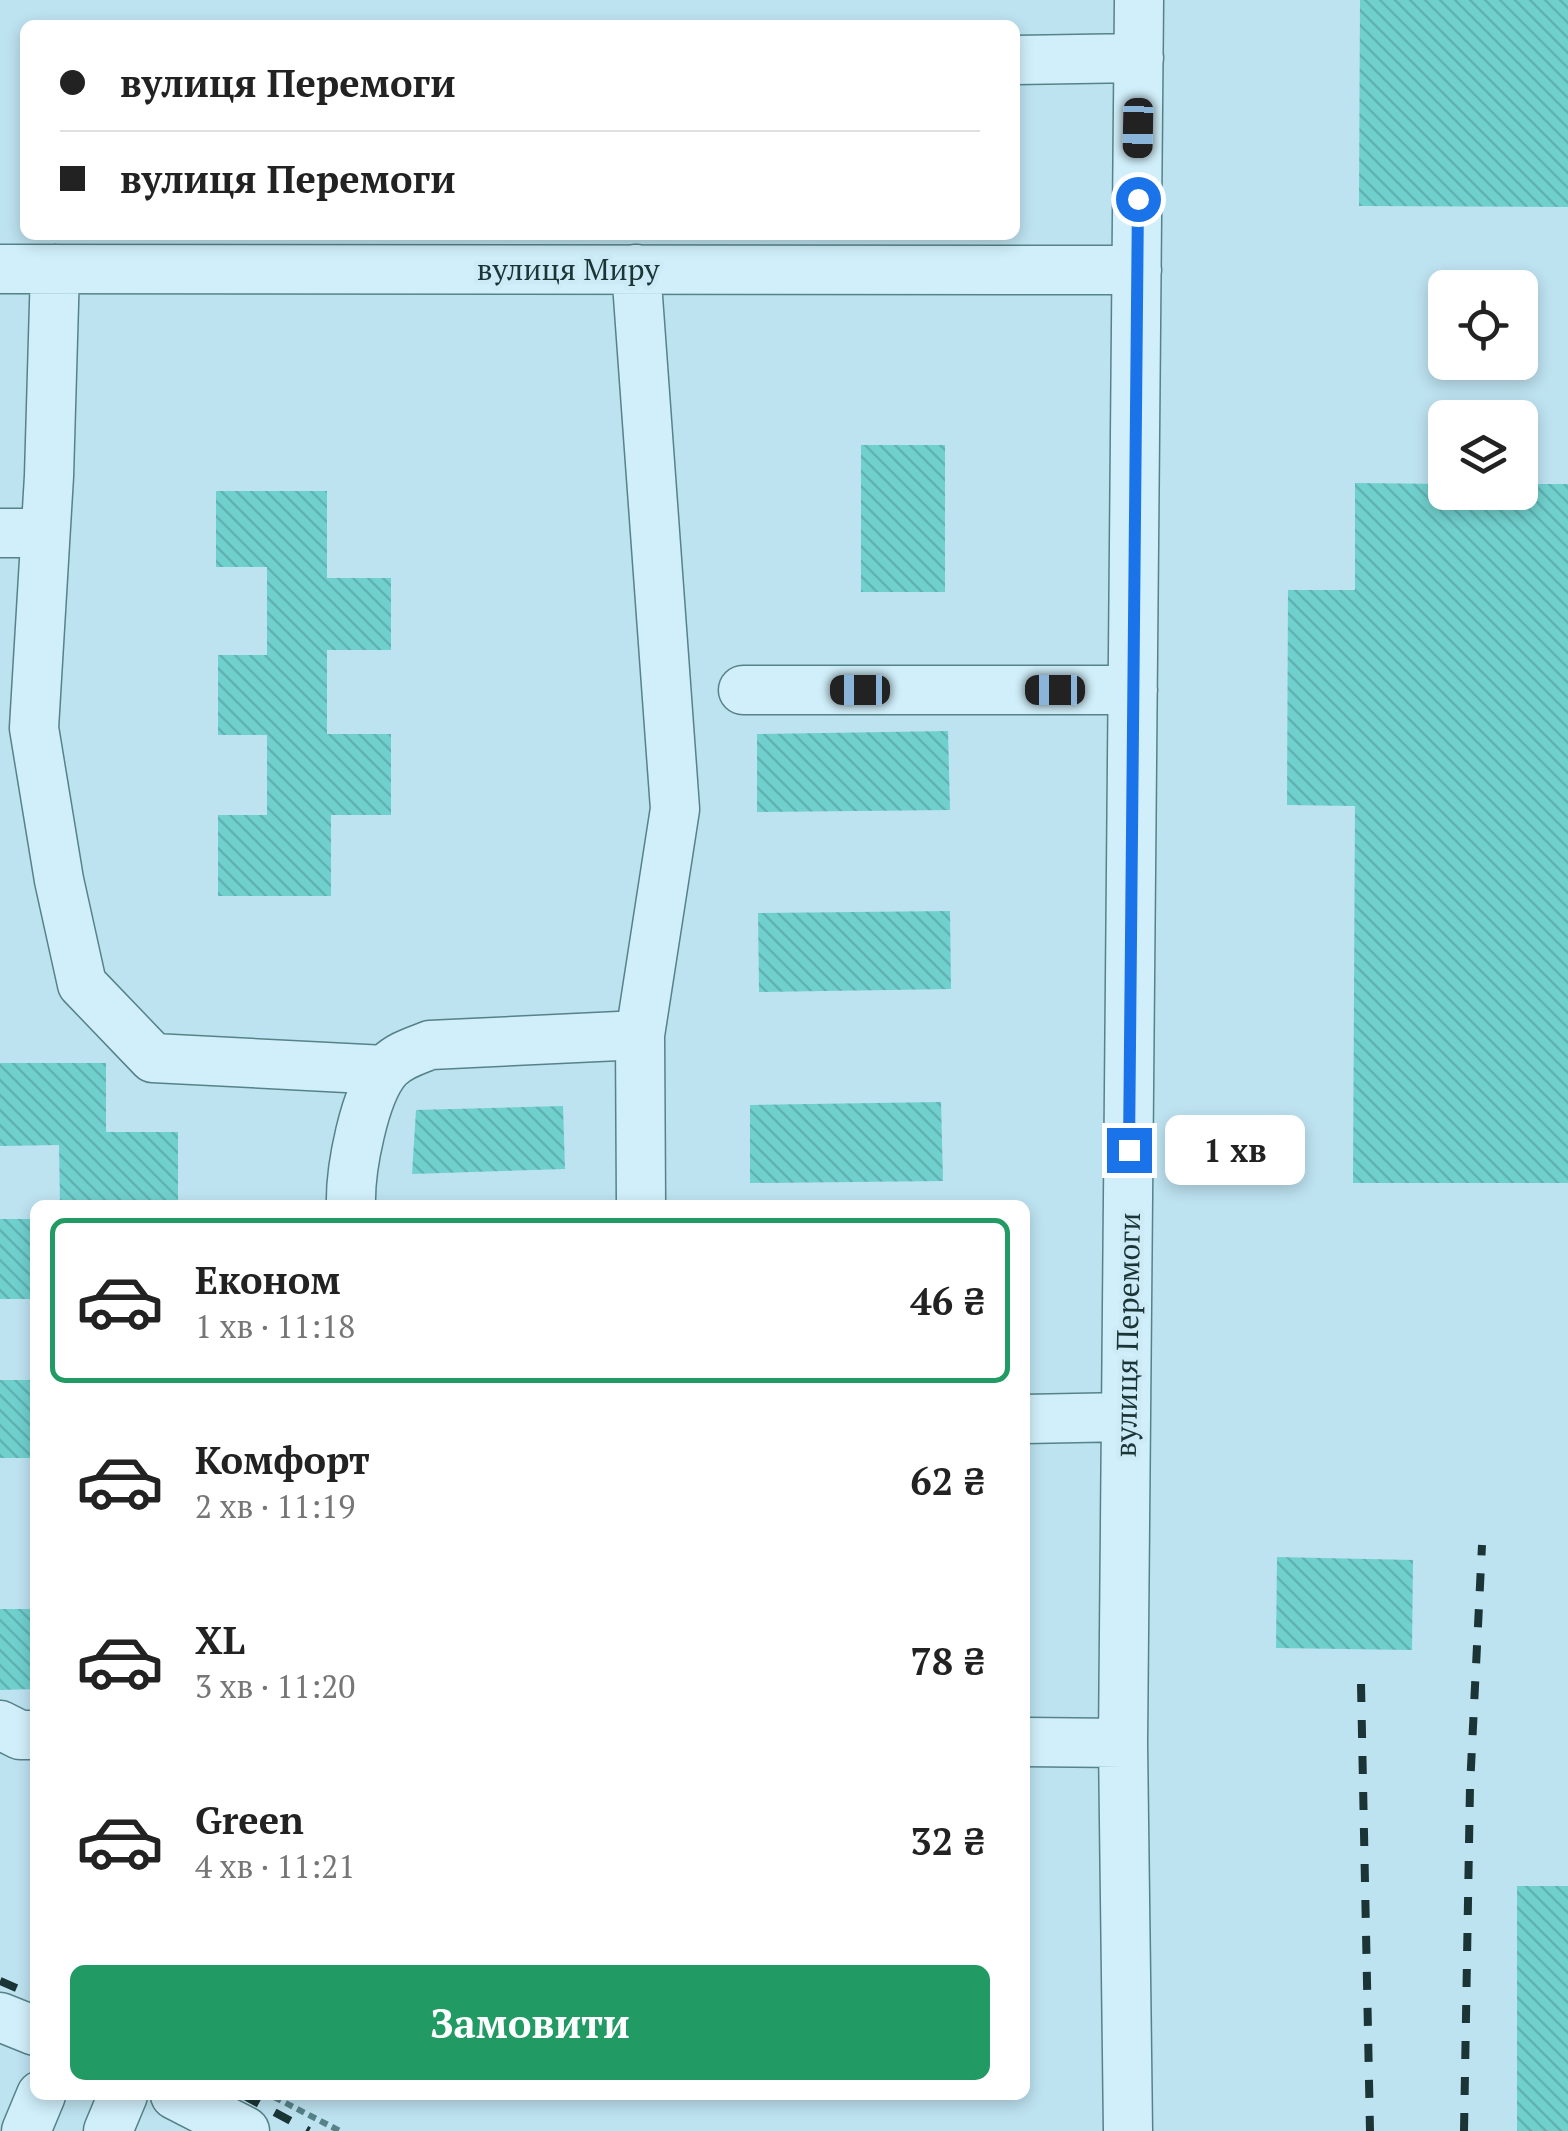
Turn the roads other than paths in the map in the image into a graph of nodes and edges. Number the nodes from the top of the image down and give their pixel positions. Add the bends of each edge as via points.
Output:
1 (1139, 0) edge
2 (1139, 58) junction
3 (1020, 60) edge
4 (395, 252) edge
5 (0, 269) edge
6 (55, 269) junction
7 (636, 269) junction
8 (1137, 270) junction
9 (22, 533) edge
10 (743, 690) dead end
11 (1133, 690) junction
12 (17, 728) edge
13 (640, 1035) junction
14 (385, 1070) junction
15 (352, 1200) edge
16 (641, 1200) edge
17 (1126, 1417) junction
18 (1030, 1419) edge
19 (0, 1725) edge
20 (30, 1736) edge
21 (1030, 1742) edge
22 (1123, 1743) junction
23 (0, 2017) edge
24 (30, 2030) edge
25 (39, 2100) edge
26 (121, 2100) edge
27 (188, 2111) edge
28 (26, 2131) edge
29 (108, 2131) edge
30 (245, 2131) edge
31 (1128, 2131) edge

1 - 2 street, вулиця Перемоги
2 - 3 street
2 - 8 street, вулиця Перемоги
4 - 6 street, вулиця Миру
4 - 7 street, вулиця Миру
5 - 6 street, вулиця Миру
6 - 9 street
7 - 8 street, вулиця Миру
7 - 13 street via 675,809
8 - 11 street, вулиця Перемоги
9 - 12 street
10 - 11 street
11 - 17 street, вулиця Перемоги
12 - 14 street via 82,984 154,1058
13 - 14 street via 430,1046
13 - 16 street
14 - 15 street via 358,1145
17 - 18 street
17 - 22 street, вулиця Перемоги
19 - 20 street
21 - 22 street
22 - 31 street, вулиця Перемоги
23 - 24 street
25 - 28 street
26 - 29 street
27 - 30 street

